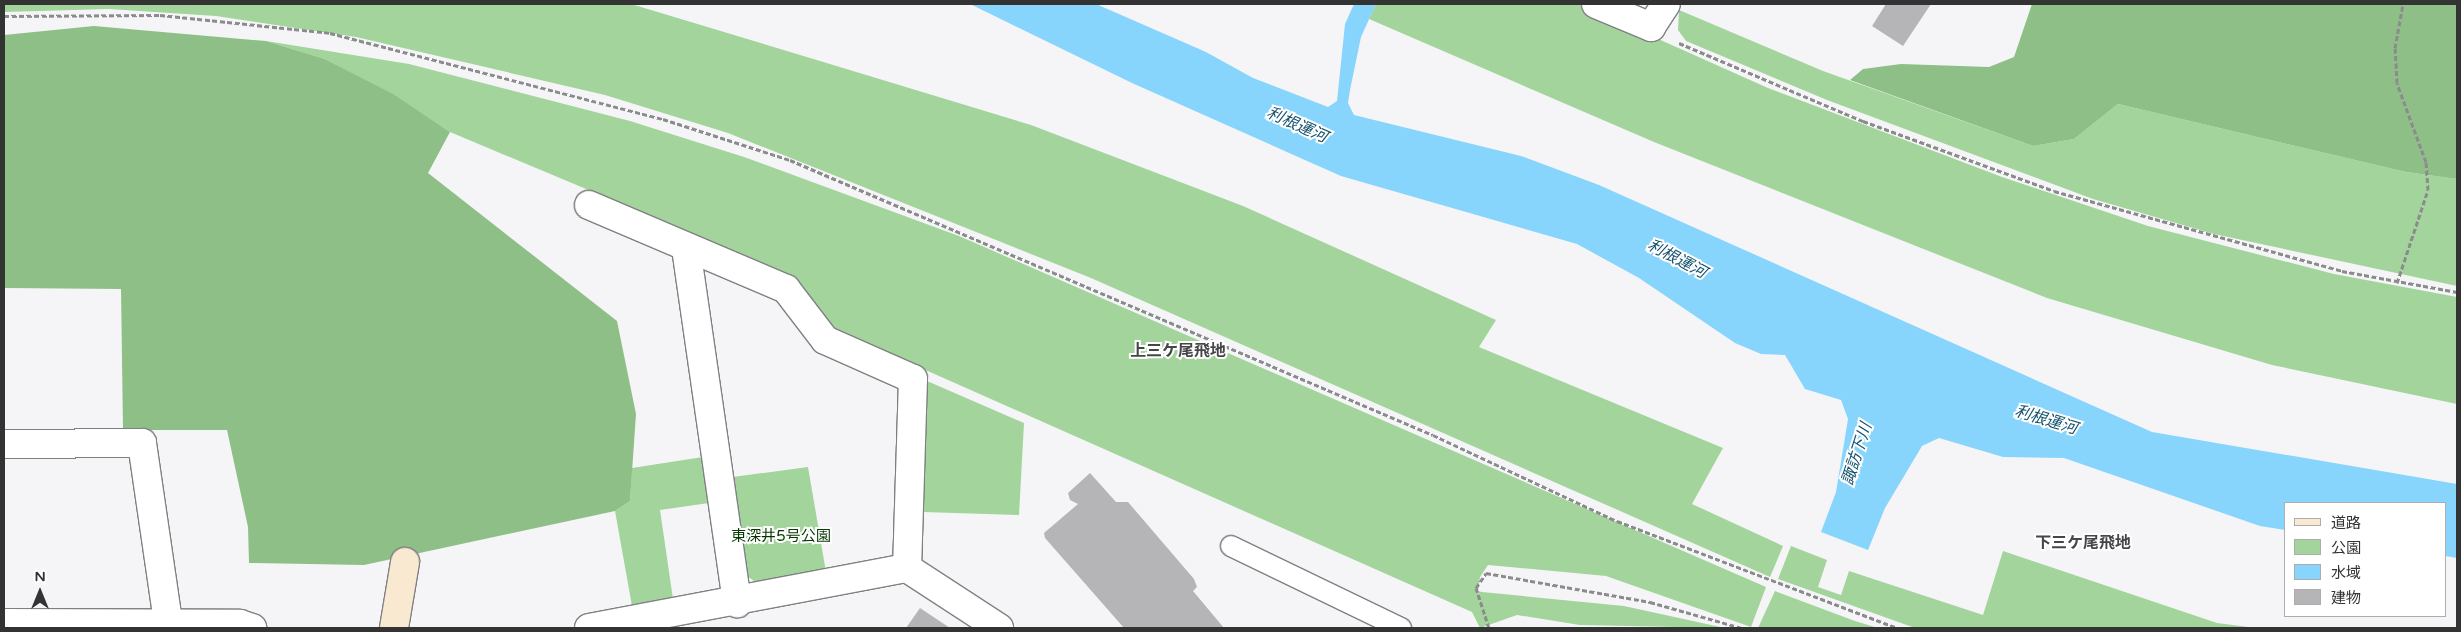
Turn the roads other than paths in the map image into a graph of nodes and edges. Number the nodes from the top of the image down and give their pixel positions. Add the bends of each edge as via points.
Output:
1 (1596, 4) edge
2 (1666, 4) edge
3 (589, 205) dead end
4 (686, 248) junction
5 (4, 444) edge
6 (1231, 546) dead end
7 (405, 562) dead end
8 (907, 568) junction
9 (738, 603) junction
10 (168, 622) junction
11 (4, 623) edge
12 (252, 628) edge
13 (394, 628) edge
14 (589, 628) edge
15 (1000, 628) edge
16 (1401, 628) edge

1 - 2 street via 1651,28
3 - 4 street
4 - 8 street via 786,289 824,340 913,379
4 - 9 street
5 - 10 street via 142,443
6 - 16 lane
7 - 13 street
8 - 9 street
8 - 15 street
9 - 14 street
10 - 11 street
10 - 12 street via 240,624

